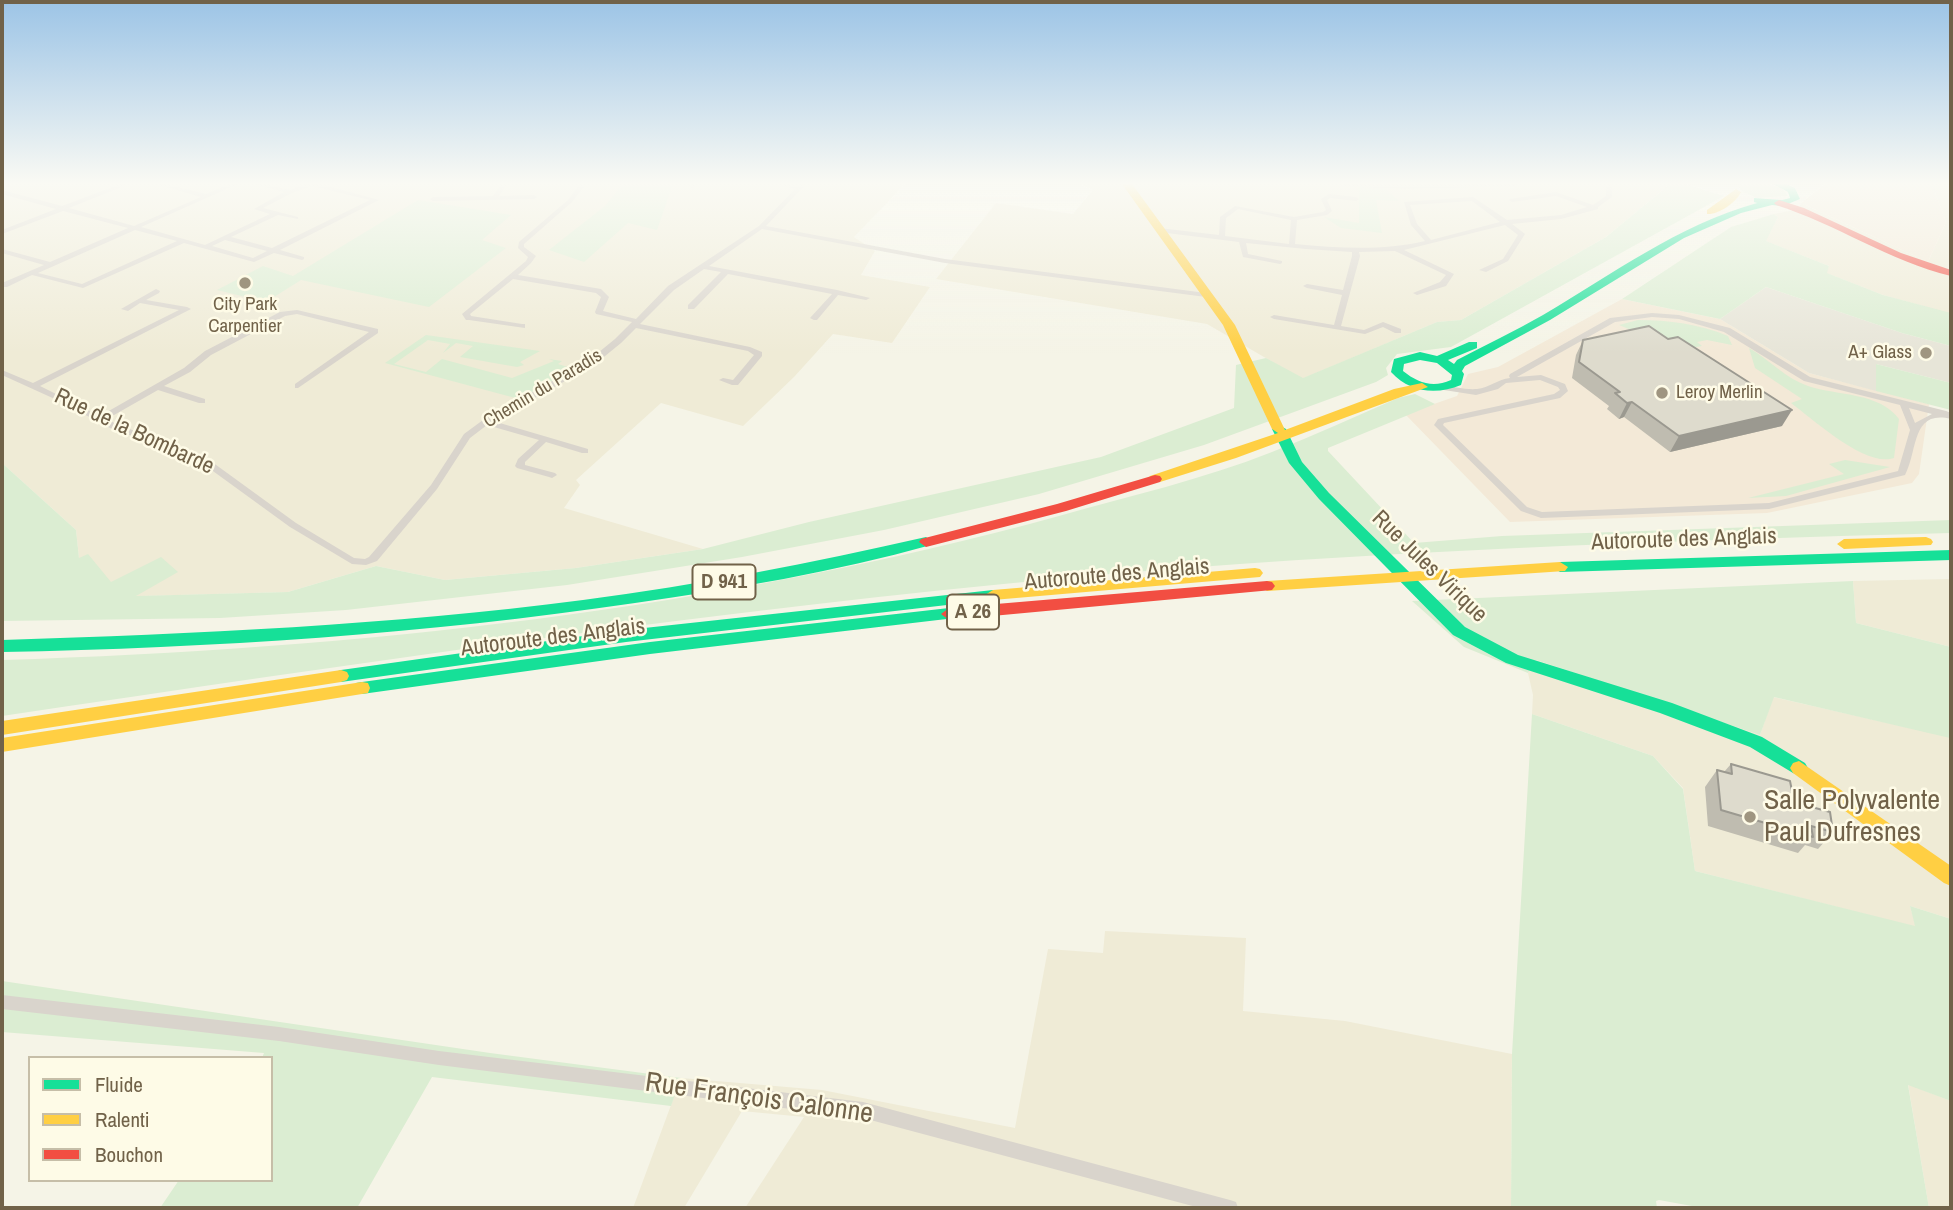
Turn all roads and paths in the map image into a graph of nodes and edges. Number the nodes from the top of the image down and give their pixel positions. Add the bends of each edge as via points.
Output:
1 (106, 240) edge
2 (220, 240) edge
3 (234, 240) edge
4 (296, 240) edge
5 (524, 240) edge
6 (742, 240) edge
7 (834, 240) edge
8 (1167, 240) edge
9 (1242, 240) edge
10 (1257, 240) edge
11 (1292, 240) edge
12 (1426, 240) edge
13 (1518, 240) edge
14 (1661, 240) edge
15 (1676, 240) edge
16 (1870, 240) edge
17 (184, 241) joint
18 (1292, 244) junction
19 (205, 247) junction
20 (1397, 249) junction
21 (1355, 250) junction
22 (2, 251) edge
23 (275, 251) junction
24 (302, 258) dead end
25 (1280, 261) dead end
26 (51, 265) junction
27 (704, 267) junction
28 (1483, 270) dead end
29 (727, 271) junction
30 (31, 273) junction
31 (1951, 273) edge
32 (511, 276) junction
33 (4, 285) dead end
34 (1307, 286) dead end
35 (156, 291) dead end
36 (837, 292) junction
37 (1346, 293) junction
38 (1417, 293) dead end
39 (1206, 295) junction
40 (866, 298) dead end
41 (139, 301) junction
42 (691, 307) dead end
43 (125, 309) dead end
44 (1274, 317) dead end
45 (814, 318) dead end
46 (636, 323) junction
47 (522, 326) dead end
48 (1337, 328) junction
49 (1398, 331) dead end
50 (1439, 359) junction
51 (2, 372) edge
52 (1457, 374) junction
53 (1402, 377) junction
54 (723, 380) dead end
55 (1504, 381) junction
56 (34, 386) junction
57 (298, 386) dead end
58 (156, 387) junction
59 (1422, 387) junction
60 (1444, 388) junction
61 (202, 401) dead end
62 (1903, 403) junction
63 (1947, 415) edge
64 (99, 420) junction
65 (486, 422) junction
66 (1913, 428) junction
67 (545, 439) junction
68 (585, 451) dead end
69 (552, 475) dead end
70 (1951, 541) edge
71 (1951, 555) edge
72 (369, 561) joint
73 (2, 634) edge
74 (2, 646) edge
75 (2, 728) edge
76 (2, 745) edge
77 (1951, 877) edge
78 (2, 1002) edge
79 (1230, 1208) edge

1 - 26 street
2 - 19 street
3 - 23 street
4 - 23 street
5 - 32 street via 521,248 532,257
6 - 27 street, Chemin du Paradis
7 - 39 street via 945,261
8 - 39 main road, Rue Jules Virique
9 - 25 street via 1245,256
10 - 18 street
11 - 18 street
12 - 20 street
13 - 28 street via 1506,260
14 - 50 main road via 1499,331
15 - 52 main road via 1461,363
16 - 31 main road
17 - 19 street
17 - 30 street via 83,286
18 - 21 street
19 - 23 street via 254,260
20 - 21 street
20 - 38 street via 1450,274 1443,284
21 - 37 street
22 - 26 street
23 - 24 street
26 - 30 street
27 - 29 street
27 - 46 street, Chemin du Paradis via 671,288
29 - 36 street
29 - 42 street
30 - 33 street
32 - 46 street via 601,292 606,298 599,312
32 - 47 street via 466,316
34 - 37 street
35 - 41 street
36 - 40 street
36 - 45 street
37 - 48 street
39 - 77 main road, Rue Jules Virique via 1229,326 1292,456 1324,496 1459,631 1490,650 1756,742
41 - 43 street
41 - 56 street via 187,309
44 - 48 street
46 - 54 street via 759,354 735,383
46 - 65 street, Chemin du Paradis via 591,363
48 - 49 street via 1365,332 1383,324
50 - 52 main road
50 - 53 main road via 1403,359 1396,367
51 - 56 street, Rue de la Bombarde
52 - 55 street via 1482,385
52 - 60 main road via 1457,382
53 - 59 main road
53 - 73 main road, D 941 via 1148,472 929,529 755,564 592,591 277,624
55 - 60 street via 1486,390
55 - 62 street via 1613,320 1652,315 1727,330 1807,379
55 - 66 street via 1541,377 1557,382 1564,391 1438,425 1524,509 1541,515 1769,506 1824,494 1902,473
56 - 64 street, Rue de la Bombarde
57 - 58 street via 375,331 297,312 283,314 208,353
58 - 61 street
58 - 64 street
59 - 60 main road
59 - 74 main road, D 941 via 1243,452 1055,509 932,540 744,578 593,602 326,632
62 - 63 street
62 - 66 street
63 - 66 street via 1922,420
64 - 72 street, Rue de la Bombarde via 198,456 293,525 352,561
65 - 67 street
65 - 72 street, Chemin du Paradis via 460,445 434,487
67 - 68 street
67 - 69 street via 520,466
70 - 75 main road, Autoroute des Anglais / A 26 via 1468,559 1029,592 737,622 472,656
71 - 76 main road, Autoroute des Anglais / A 26 via 1479,572 1010,608 471,671
78 - 79 street, Rue François Calonne via 863,1110

